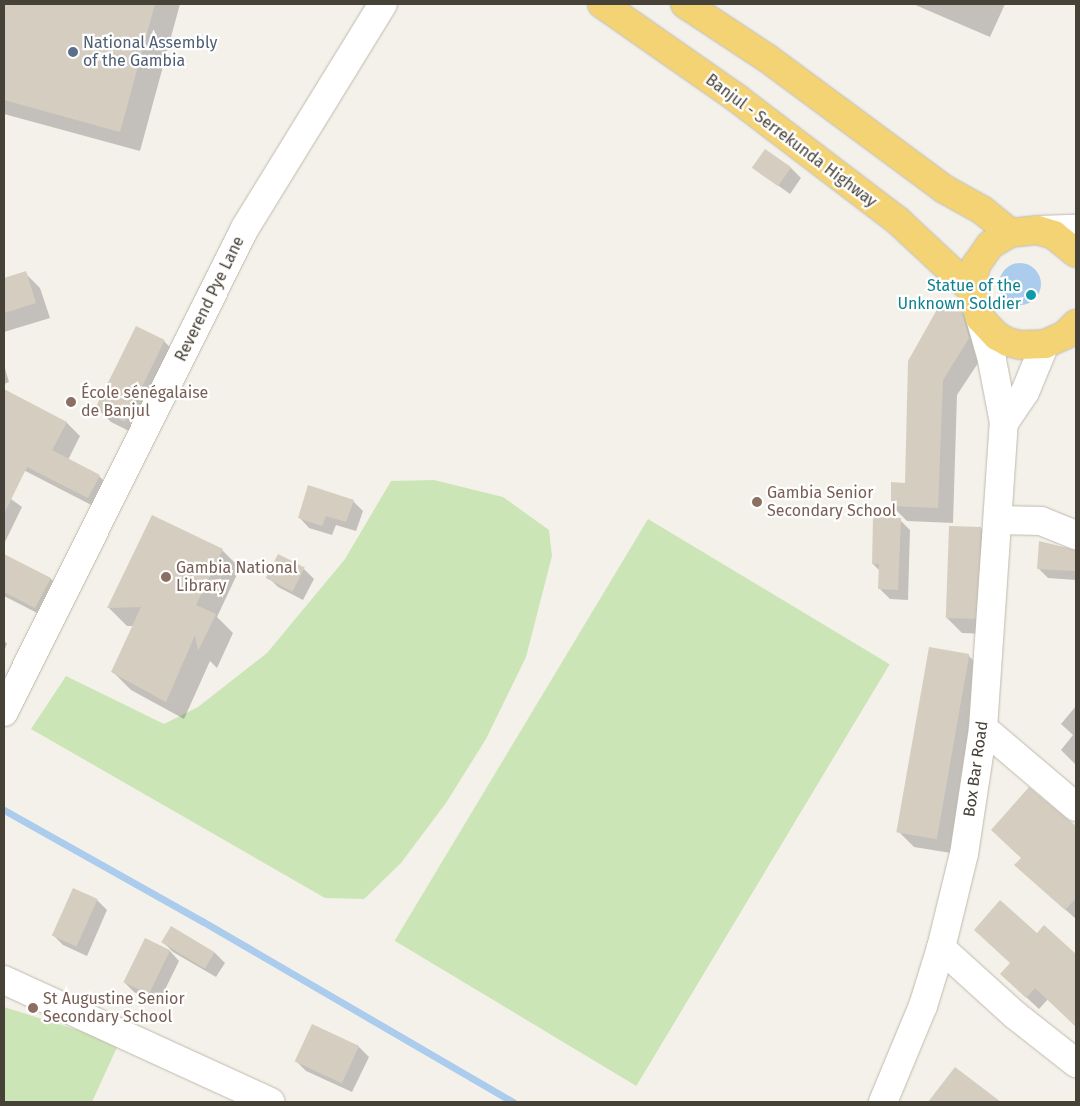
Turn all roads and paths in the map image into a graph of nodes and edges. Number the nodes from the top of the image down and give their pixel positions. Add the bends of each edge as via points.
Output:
1 (383, 4) edge
2 (602, 4) edge
3 (685, 4) edge
4 (1076, 229) edge
5 (1038, 230) junction
6 (1010, 233) junction
7 (1076, 253) edge
8 (971, 289) junction
9 (980, 318) junction
10 (1064, 340) edge
11 (1004, 423) junction
12 (998, 520) junction
13 (1076, 535) edge
14 (4, 712) edge
15 (983, 728) junction
16 (1076, 807) edge
17 (941, 948) junction
18 (4, 980) edge
19 (1076, 1063) edge
20 (270, 1102) edge
21 (883, 1102) edge

1 - 14 street, Reverend Pye Lane via 245,228
2 - 8 highway, Banjul - Serrekunda Highway via 738,99 897,220
3 - 6 highway via 767,58 944,189 982,210
4 - 5 street
5 - 6 highway
5 - 7 highway via 1054,235
6 - 8 highway via 990,245 976,265
8 - 9 highway
9 - 10 highway via 997,336 1008,342 1020,345
9 - 11 street, Box Bar Road
10 - 11 street
11 - 12 street, Box Bar Road
12 - 13 street via 1041,522
12 - 15 street, Box Bar Road
15 - 16 street
15 - 17 street, Box Bar Road via 964,854
17 - 19 street via 1015,1015
17 - 21 street, Box Bar Road via 923,1006
18 - 20 street

